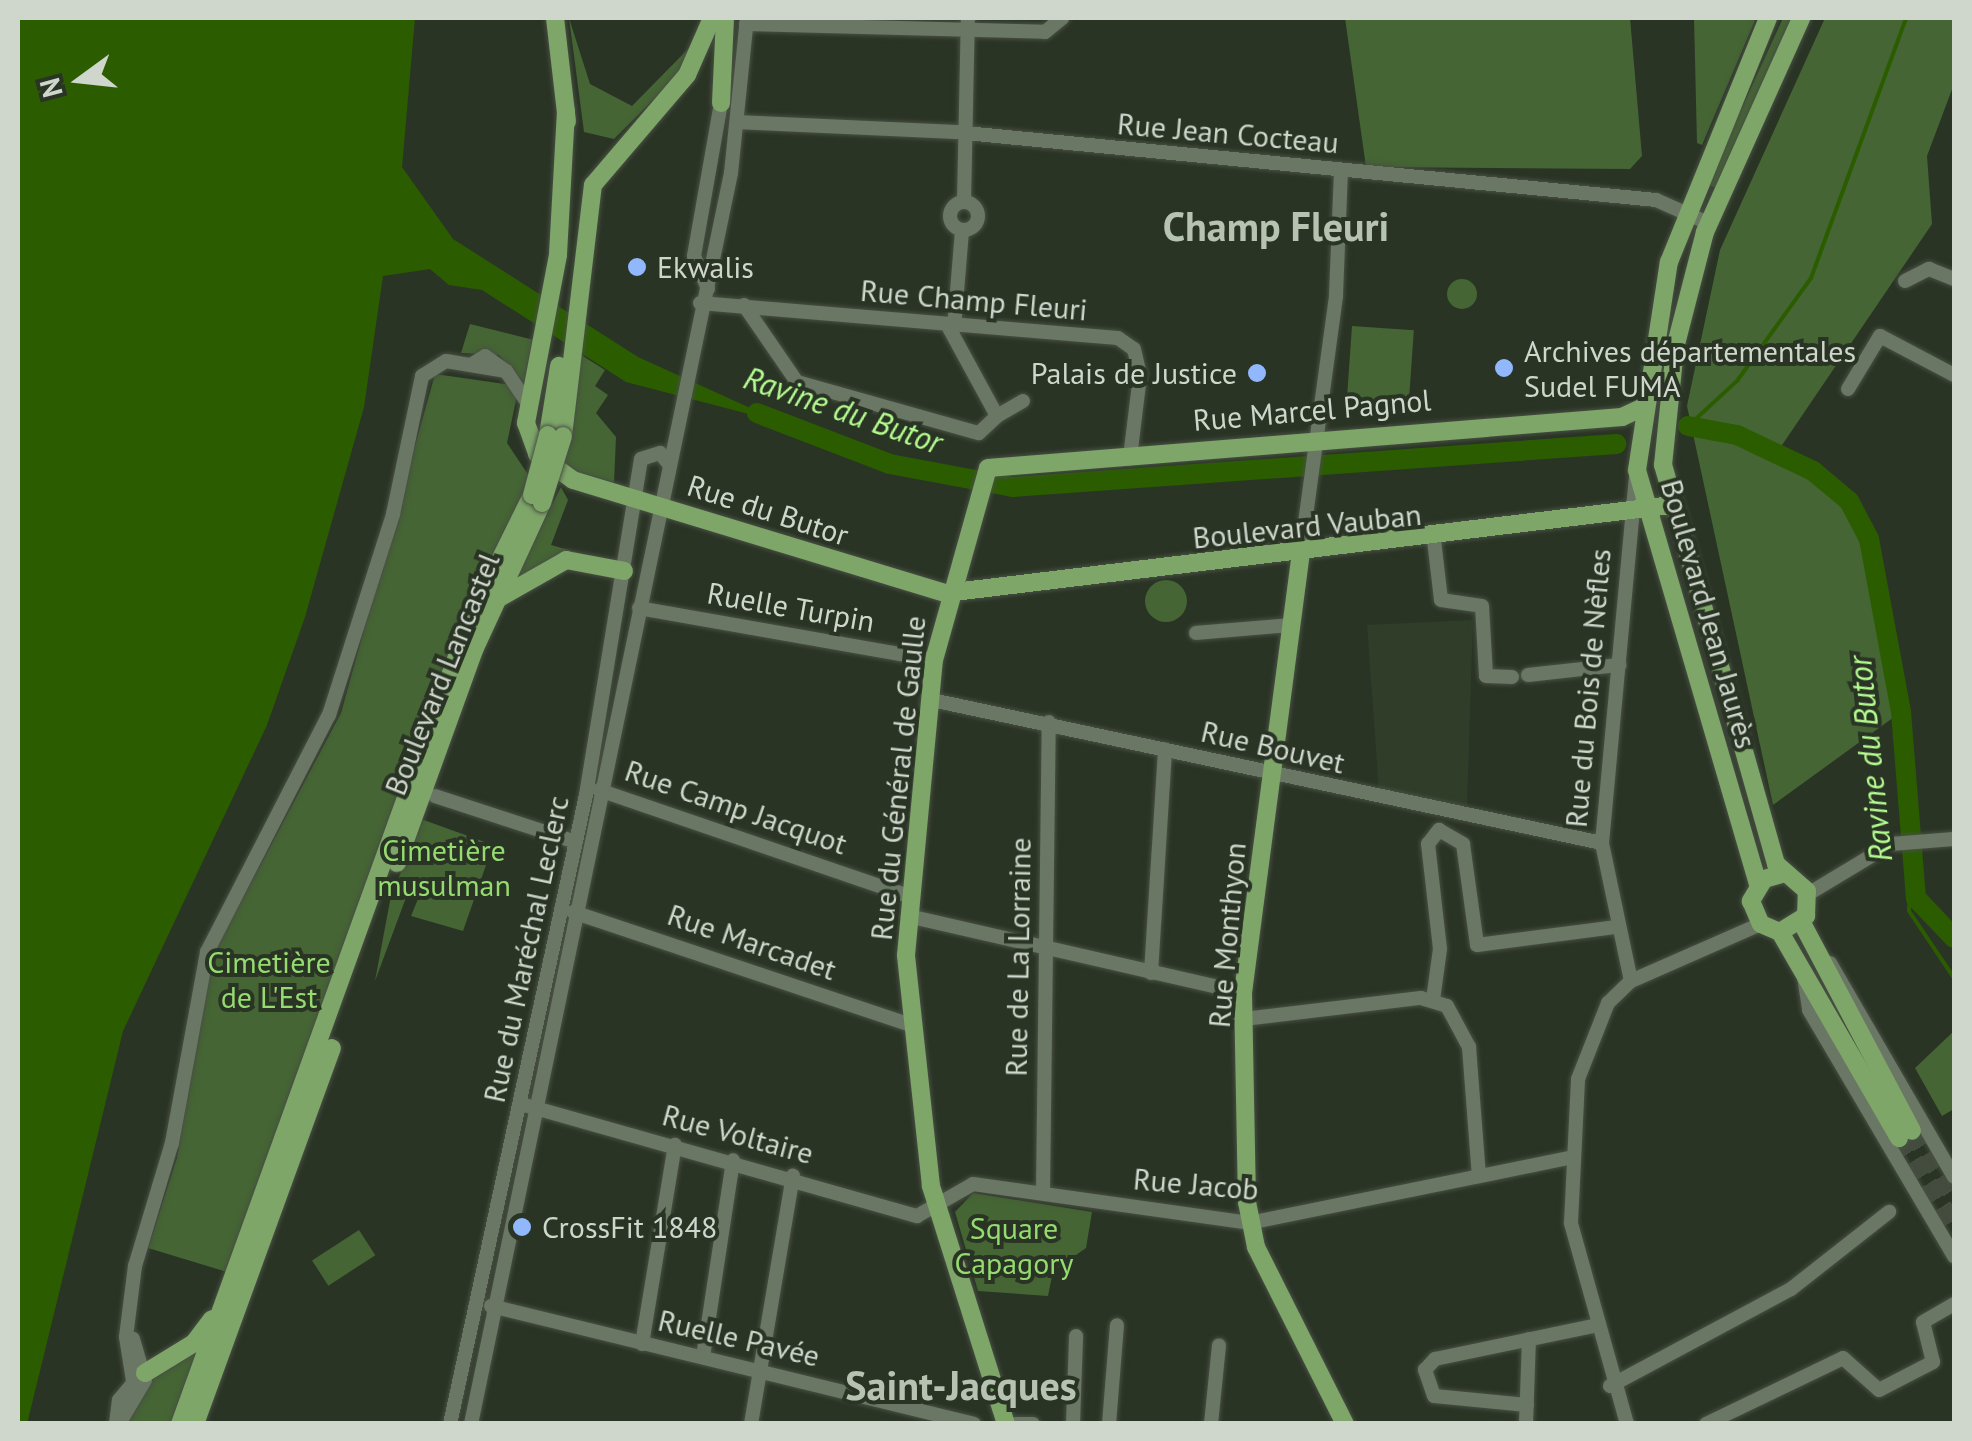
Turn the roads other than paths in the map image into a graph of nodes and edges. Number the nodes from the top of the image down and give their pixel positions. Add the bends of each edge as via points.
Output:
1 (555, 18) edge
2 (712, 18) edge
3 (724, 18) edge
4 (1062, 18) edge
5 (1768, 18) edge
6 (1801, 18) edge
7 (747, 21) edge
8 (968, 24) edge
9 (721, 102) joint
10 (737, 122) junction
11 (966, 138) junction
12 (1341, 172) junction
13 (1688, 208) junction
14 (1708, 223) junction
15 (569, 258) junction
16 (1954, 279) edge
17 (1905, 281) dead end
18 (705, 286) junction
19 (700, 303) junction
20 (724, 303) junction
21 (744, 305) junction
22 (952, 328) junction
23 (558, 359) junction
24 (1954, 375) edge
25 (1848, 389) dead end
26 (1023, 401) dead end
27 (1641, 408) junction
28 (529, 410) junction
29 (997, 416) junction
30 (1319, 442) junction
31 (1138, 457) junction
32 (668, 464) junction
33 (1663, 465) junction
34 (988, 468) joint
35 (1637, 470) junction
36 (537, 499) junction
37 (649, 502) junction
38 (1672, 505) junction
39 (1650, 511) junction
40 (1630, 516) junction
41 (1434, 540) junction
42 (969, 552) junction
43 (1301, 552) junction
44 (645, 568) junction
45 (624, 571) junction
46 (987, 589) junction
47 (946, 592) junction
48 (497, 601) junction
49 (639, 608) junction
50 (1292, 625) junction
51 (1196, 633) dead end
52 (934, 660) junction
53 (1619, 665) junction
54 (932, 700) junction
55 (1049, 722) junction
56 (1164, 749) junction
57 (1272, 778) junction
58 (600, 790) junction
59 (434, 796) dead end
60 (1954, 838) edge
61 (576, 842) junction
62 (1602, 844) junction
63 (1785, 873) junction
64 (1809, 889) junction
65 (1754, 892) junction
66 (909, 906) junction
67 (573, 912) junction
68 (1802, 922) junction
69 (1753, 924) junction
70 (1615, 927) junction
71 (1780, 932) junction
72 (1046, 950) junction
73 (1151, 973) junction
74 (1804, 976) junction
75 (1630, 981) junction
76 (1243, 994) junction
77 (1433, 1000) junction
78 (1244, 1019) junction
79 (913, 1026) junction
80 (527, 1105) junction
81 (675, 1145) junction
82 (1573, 1157) junction
83 (732, 1160) junction
84 (793, 1176) junction
85 (1479, 1176) junction
86 (1954, 1177) edge
87 (1043, 1193) junction
88 (937, 1207) junction
89 (1889, 1212) dead end
90 (1249, 1223) junction
91 (1954, 1256) edge
92 (232, 1304) junction
93 (1954, 1304) edge
94 (491, 1306) junction
95 (1117, 1326) dead end
96 (1593, 1326) junction
97 (129, 1327) junction
98 (1076, 1336) dead end
99 (1529, 1338) junction
100 (642, 1344) junction
101 (1220, 1345) dead end
102 (136, 1350) junction
103 (702, 1357) junction
104 (167, 1359) junction
105 (762, 1370) junction
106 (139, 1377) junction
107 (1610, 1386) junction
108 (1527, 1406) junction
109 (118, 1424) edge
110 (180, 1424) edge
111 (195, 1424) edge
112 (203, 1424) edge
113 (450, 1424) edge
114 (470, 1424) edge
115 (751, 1424) edge
116 (974, 1424) edge
117 (1006, 1424) edge
118 (1016, 1424) edge
119 (1033, 1424) edge
120 (1073, 1424) edge
121 (1109, 1424) edge
122 (1211, 1424) edge
123 (1345, 1424) edge
124 (1526, 1424) edge
125 (1627, 1424) edge
126 (1706, 1424) edge

1 - 15 main road via 566,112
2 - 15 main road, Boulevard Lancastel via 687,76 604,163
3 - 9 main road
4 - 8 street via 1055,31
5 - 13 main road, Boulevard Jean Jaurès
6 - 14 main road, Boulevard Jean Jaurès
7 - 8 street
7 - 10 street, Rue du Maréchal Leclerc
8 - 11 street
9 - 18 street via 694,256
10 - 11 street, Rue Jean Cocteau
10 - 18 street, Rue du Maréchal Leclerc
11 - 12 street, Rue Jean Cocteau
11 - 22 street via 964,202 950,214 962,230
12 - 13 street, Rue Jean Cocteau
12 - 30 street via 1336,295
13 - 14 street
13 - 27 main road, Boulevard Jean Jaurès
14 - 33 main road, Boulevard Jean Jaurès via 1666,414
15 - 23 main road, Boulevard Lancastel
15 - 23 main road
16 - 17 street via 1930,269
18 - 19 street, Rue du Maréchal Leclerc
18 - 20 street
19 - 20 street, Rue Champ Fleuri
19 - 32 street, Rue du Maréchal Leclerc
20 - 21 street, Rue Champ Fleuri
21 - 22 street, Rue Champ Fleuri
21 - 29 street via 797,382 967,435
22 - 29 street
22 - 31 street, Rue Champ Fleuri via 1128,342 1140,376
23 - 28 main road
23 - 36 main road, Boulevard Lancastel, bridge via 556,435
24 - 25 street via 1880,336
26 - 29 street
27 - 30 main road, Rue Marcel Pagnol via 1622,418
27 - 33 main road via 1655,416
27 - 35 main road, Boulevard Jean Jaurès
28 - 37 main road, Rue du Butor via 537,454 574,480
28 - 97 street via 524,387 485,356 474,363 436,363 422,376 392,514 329,715 207,952 172,1143 135,1266
30 - 31 main road, Rue Marcel Pagnol
30 - 43 street
31 - 34 main road, Rue Marcel Pagnol
32 - 37 street, Rue du Maréchal Leclerc
32 - 37 street, Rue du Maréchal Leclerc via 660,452 644,454
33 - 38 main road, Boulevard Jean Jaurès
34 - 42 main road, Rue du Général de Gaulle
35 - 39 main road, Boulevard Jean Jaurès
35 - 40 street, Rue du Bois de Nèfles
36 - 48 main road, Boulevard Lancastel
36 - 92 main road, Boulevard Lancastel via 469,623
37 - 44 street, Rue du Maréchal Leclerc
37 - 45 street, Rue du Maréchal Leclerc
37 - 47 main road, Rue du Butor
38 - 39 main road, Boulevard Vauban
38 - 63 main road, Boulevard Jean Jaurès
39 - 40 main road, Boulevard Vauban
39 - 65 main road, Boulevard Jean Jaurès
40 - 41 main road, Boulevard Vauban
40 - 53 street, Rue du Bois de Nèfles
41 - 43 main road, Boulevard Vauban
41 - 53 street via 1441,600 1482,606 1486,676
42 - 46 main road
42 - 47 main road, Rue du Général de Gaulle
43 - 46 main road, Boulevard Vauban
43 - 50 main road, Rue Monthyon
44 - 45 street
44 - 49 street, Rue du Maréchal Leclerc
45 - 48 main road via 566,560
45 - 61 street, Rue du Maréchal Leclerc
46 - 47 main road, Boulevard Vauban
47 - 52 main road, Rue du Général de Gaulle
48 - 92 main road, Boulevard Lancastel
49 - 52 street, Ruelle Turpin
49 - 58 street, Rue du Maréchal Leclerc
50 - 51 street
50 - 57 main road, Rue Monthyon
52 - 54 main road, Rue du Général de Gaulle
53 - 62 street, Rue du Bois de Nèfles
54 - 55 street, Rue Bouvet
54 - 66 main road, Rue du Général de Gaulle
55 - 56 street, Rue Bouvet
55 - 72 street, Rue de La Lorraine
56 - 57 street, Rue Bouvet
56 - 73 street
57 - 62 street, Rue Bouvet
57 - 76 main road, Rue Monthyon
58 - 66 street, Rue Camp Jacquot
58 - 67 street, Rue du Maréchal Leclerc
59 - 61 street
60 - 64 street via 1929,835 1891,844
61 - 80 street, Rue du Maréchal Leclerc
62 - 70 street, Rue du Bois de Nèfles
63 - 64 main road
63 - 65 main road
64 - 68 main road
65 - 69 main road, Boulevard Jean Jaurès
66 - 72 street, Rue Camp Jacquot
66 - 79 main road, Rue du Général de Gaulle
67 - 79 street, Rue Marcadet
67 - 80 street, Rue du Maréchal Leclerc
68 - 71 main road
68 - 74 main road via 1906,1135
68 - 86 street via 1852,988
69 - 71 main road
69 - 75 street
70 - 75 street, Rue du Bois de Nèfles
70 - 77 street via 1477,945 1462,844 1438,830 1428,844 1440,949
71 - 74 main road
72 - 73 street, Rue Camp Jacquot
72 - 87 street, Rue de La Lorraine
73 - 76 street, Rue Camp Jacquot
74 - 91 street via 1809,1010
75 - 82 street via 1608,1003 1582,1064
76 - 78 main road, Rue Monthyon
77 - 78 street
77 - 85 street via 1464,1027
78 - 90 main road, Rue Monthyon
79 - 88 main road, Rue du Général de Gaulle
80 - 81 street, Rue Voltaire
80 - 94 street, Rue du Maréchal Leclerc
80 - 113 street, Rue du Maréchal Leclerc
81 - 83 street, Rue Voltaire
81 - 100 street
82 - 85 street, Rue Jacob
82 - 96 street via 1571,1234
83 - 84 street, Rue Voltaire
83 - 103 street
84 - 88 street, Rue Voltaire via 911,1215
84 - 105 street
85 - 90 street, Rue Jacob
87 - 88 street, Rue Jacob via 973,1184
87 - 90 street, Rue Jacob
88 - 117 main road, Rue du Général de Gaulle
89 - 107 street via 1791,1289
90 - 123 main road, Rue Monthyon
92 - 104 main road via 194,1343
92 - 110 main road
92 - 111 main road, Boulevard Lancastel
92 - 112 main road
93 - 126 street via 1923,1322 1935,1359 1879,1390 1843,1358
94 - 100 street, Ruelle Pavée
94 - 114 street, Rue du Maréchal Leclerc
95 - 121 street
96 - 99 street
96 - 107 street
97 - 102 street
97 - 106 street
98 - 120 street
99 - 108 street
99 - 108 street via 1435,1359 1425,1370 1434,1396
100 - 103 street, Ruelle Pavée
101 - 122 street
102 - 104 street
102 - 106 street
103 - 105 street, Ruelle Pavée
104 - 106 main road
105 - 115 street
105 - 116 street, Ruelle Pavée
106 - 109 street
107 - 125 street
108 - 124 street
118 - 119 street

